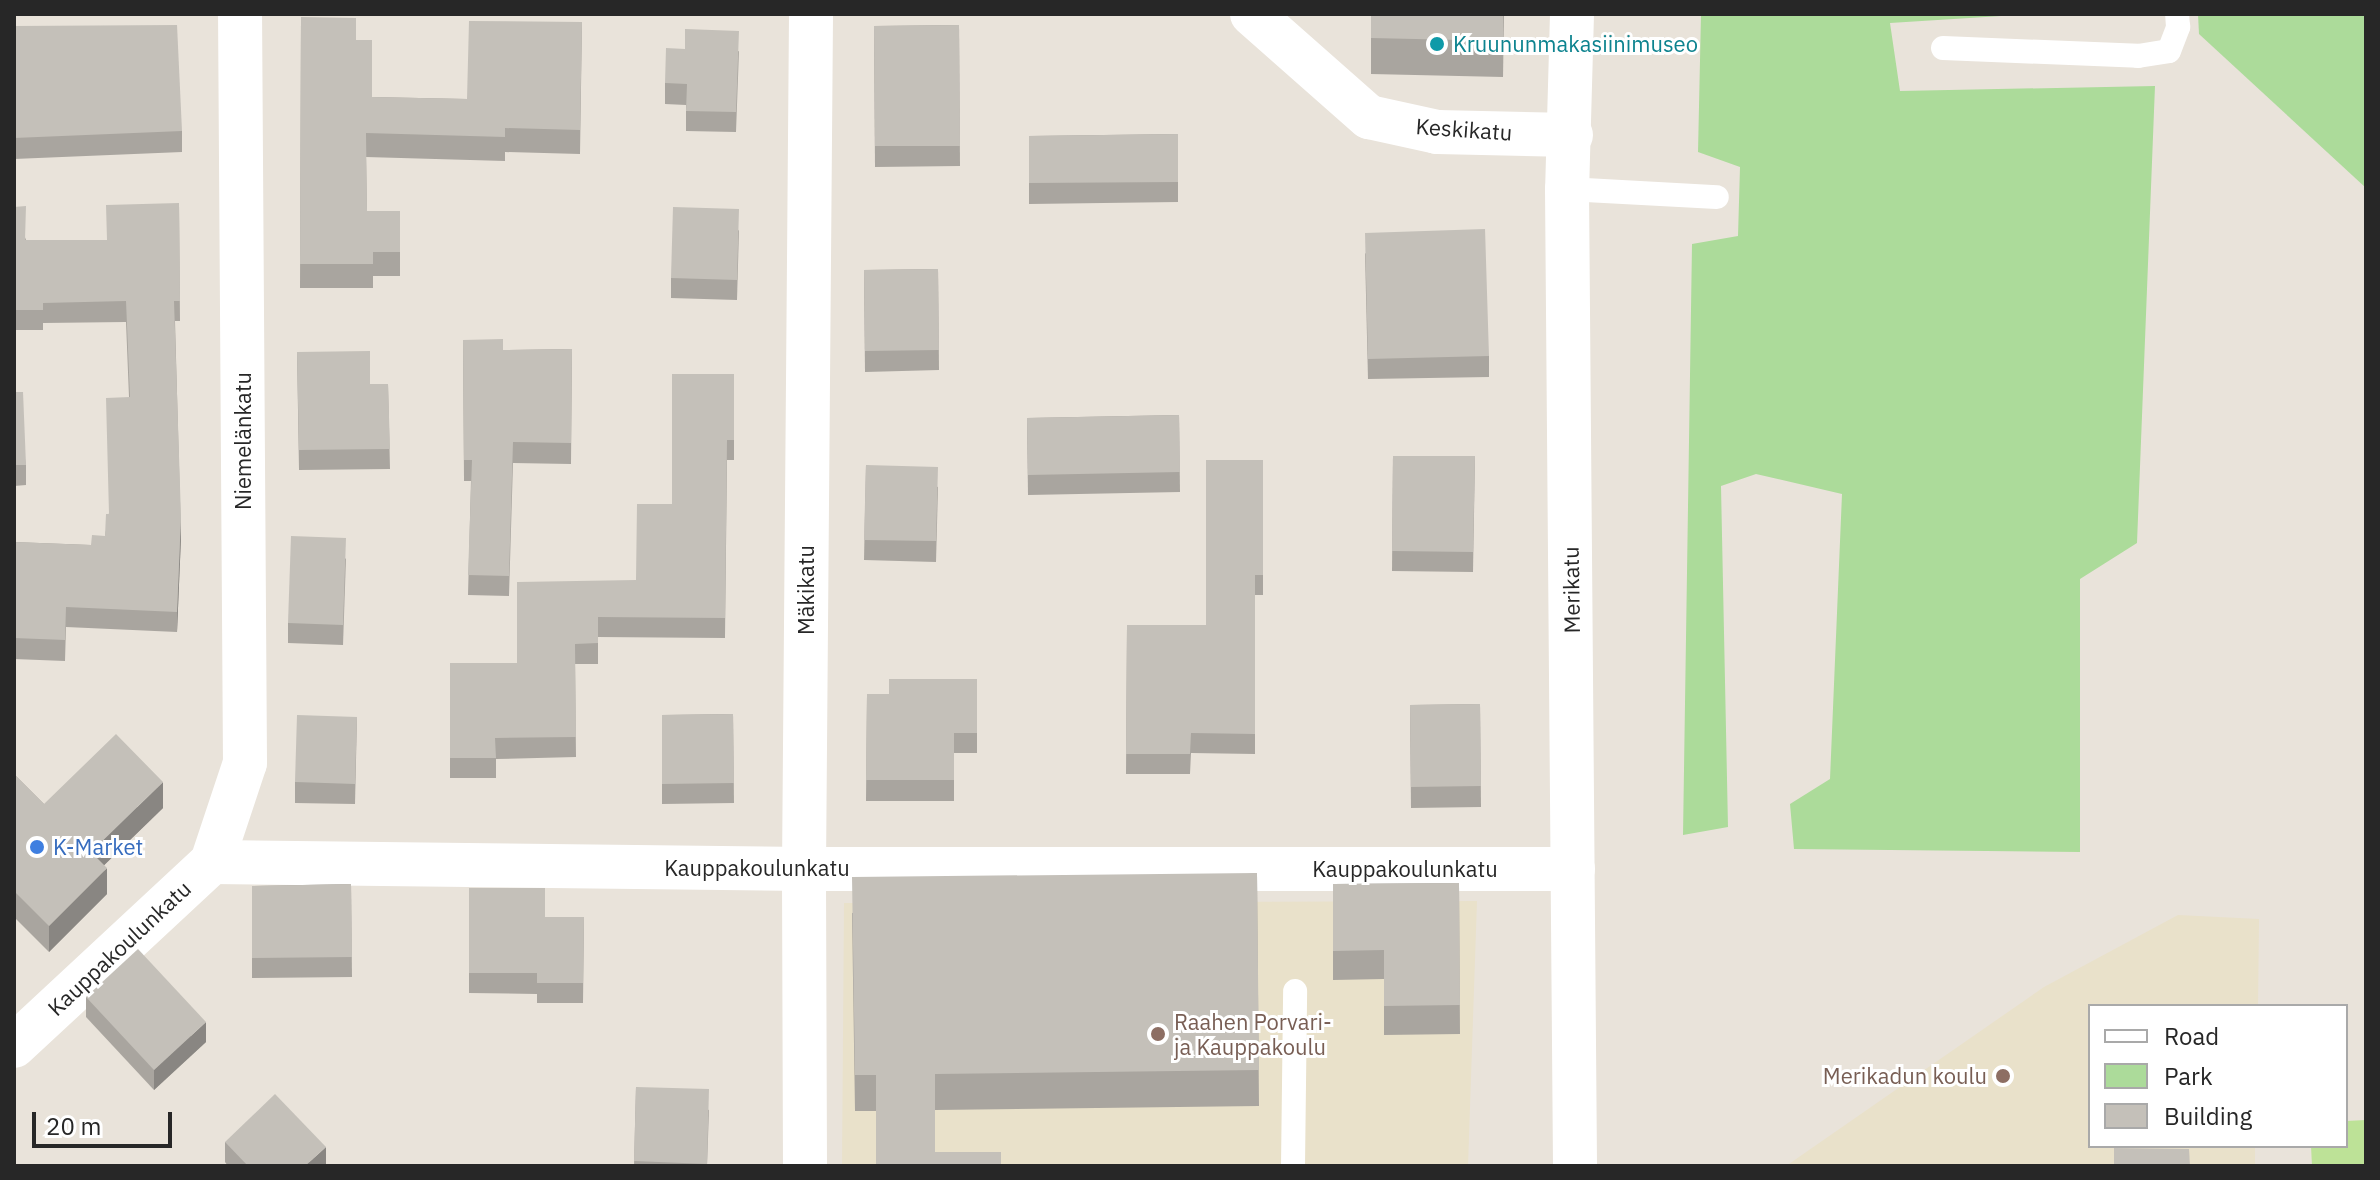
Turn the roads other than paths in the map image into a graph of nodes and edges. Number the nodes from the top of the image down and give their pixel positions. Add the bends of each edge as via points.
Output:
1 (240, 14) edge
2 (811, 14) edge
3 (1252, 14) edge
4 (1572, 14) edge
5 (2177, 14) edge
6 (1943, 48) dead end
7 (1571, 135) junction
8 (1567, 189) junction
9 (1717, 197) dead end
10 (212, 862) junction
11 (804, 869) junction
12 (1573, 869) junction
13 (1295, 991) dead end
14 (14, 1046) edge
15 (805, 1166) edge
16 (1293, 1166) edge
17 (1575, 1166) edge

1 - 10 street, Niemelänkatu via 245,763
2 - 11 street, Mäkikatu
3 - 7 street, Keskikatu via 1369,117 1437,132
4 - 7 street, Merikatu
5 - 6 lane via 2169,51 2138,56
7 - 8 street, Merikatu
8 - 9 lane
8 - 12 street, Merikatu
10 - 11 street, Kauppakoulunkatu
10 - 14 street, Kauppakoulunkatu
11 - 12 street, Kauppakoulunkatu
11 - 15 street, Mäkikatu
12 - 17 street, Merikatu
13 - 16 lane

